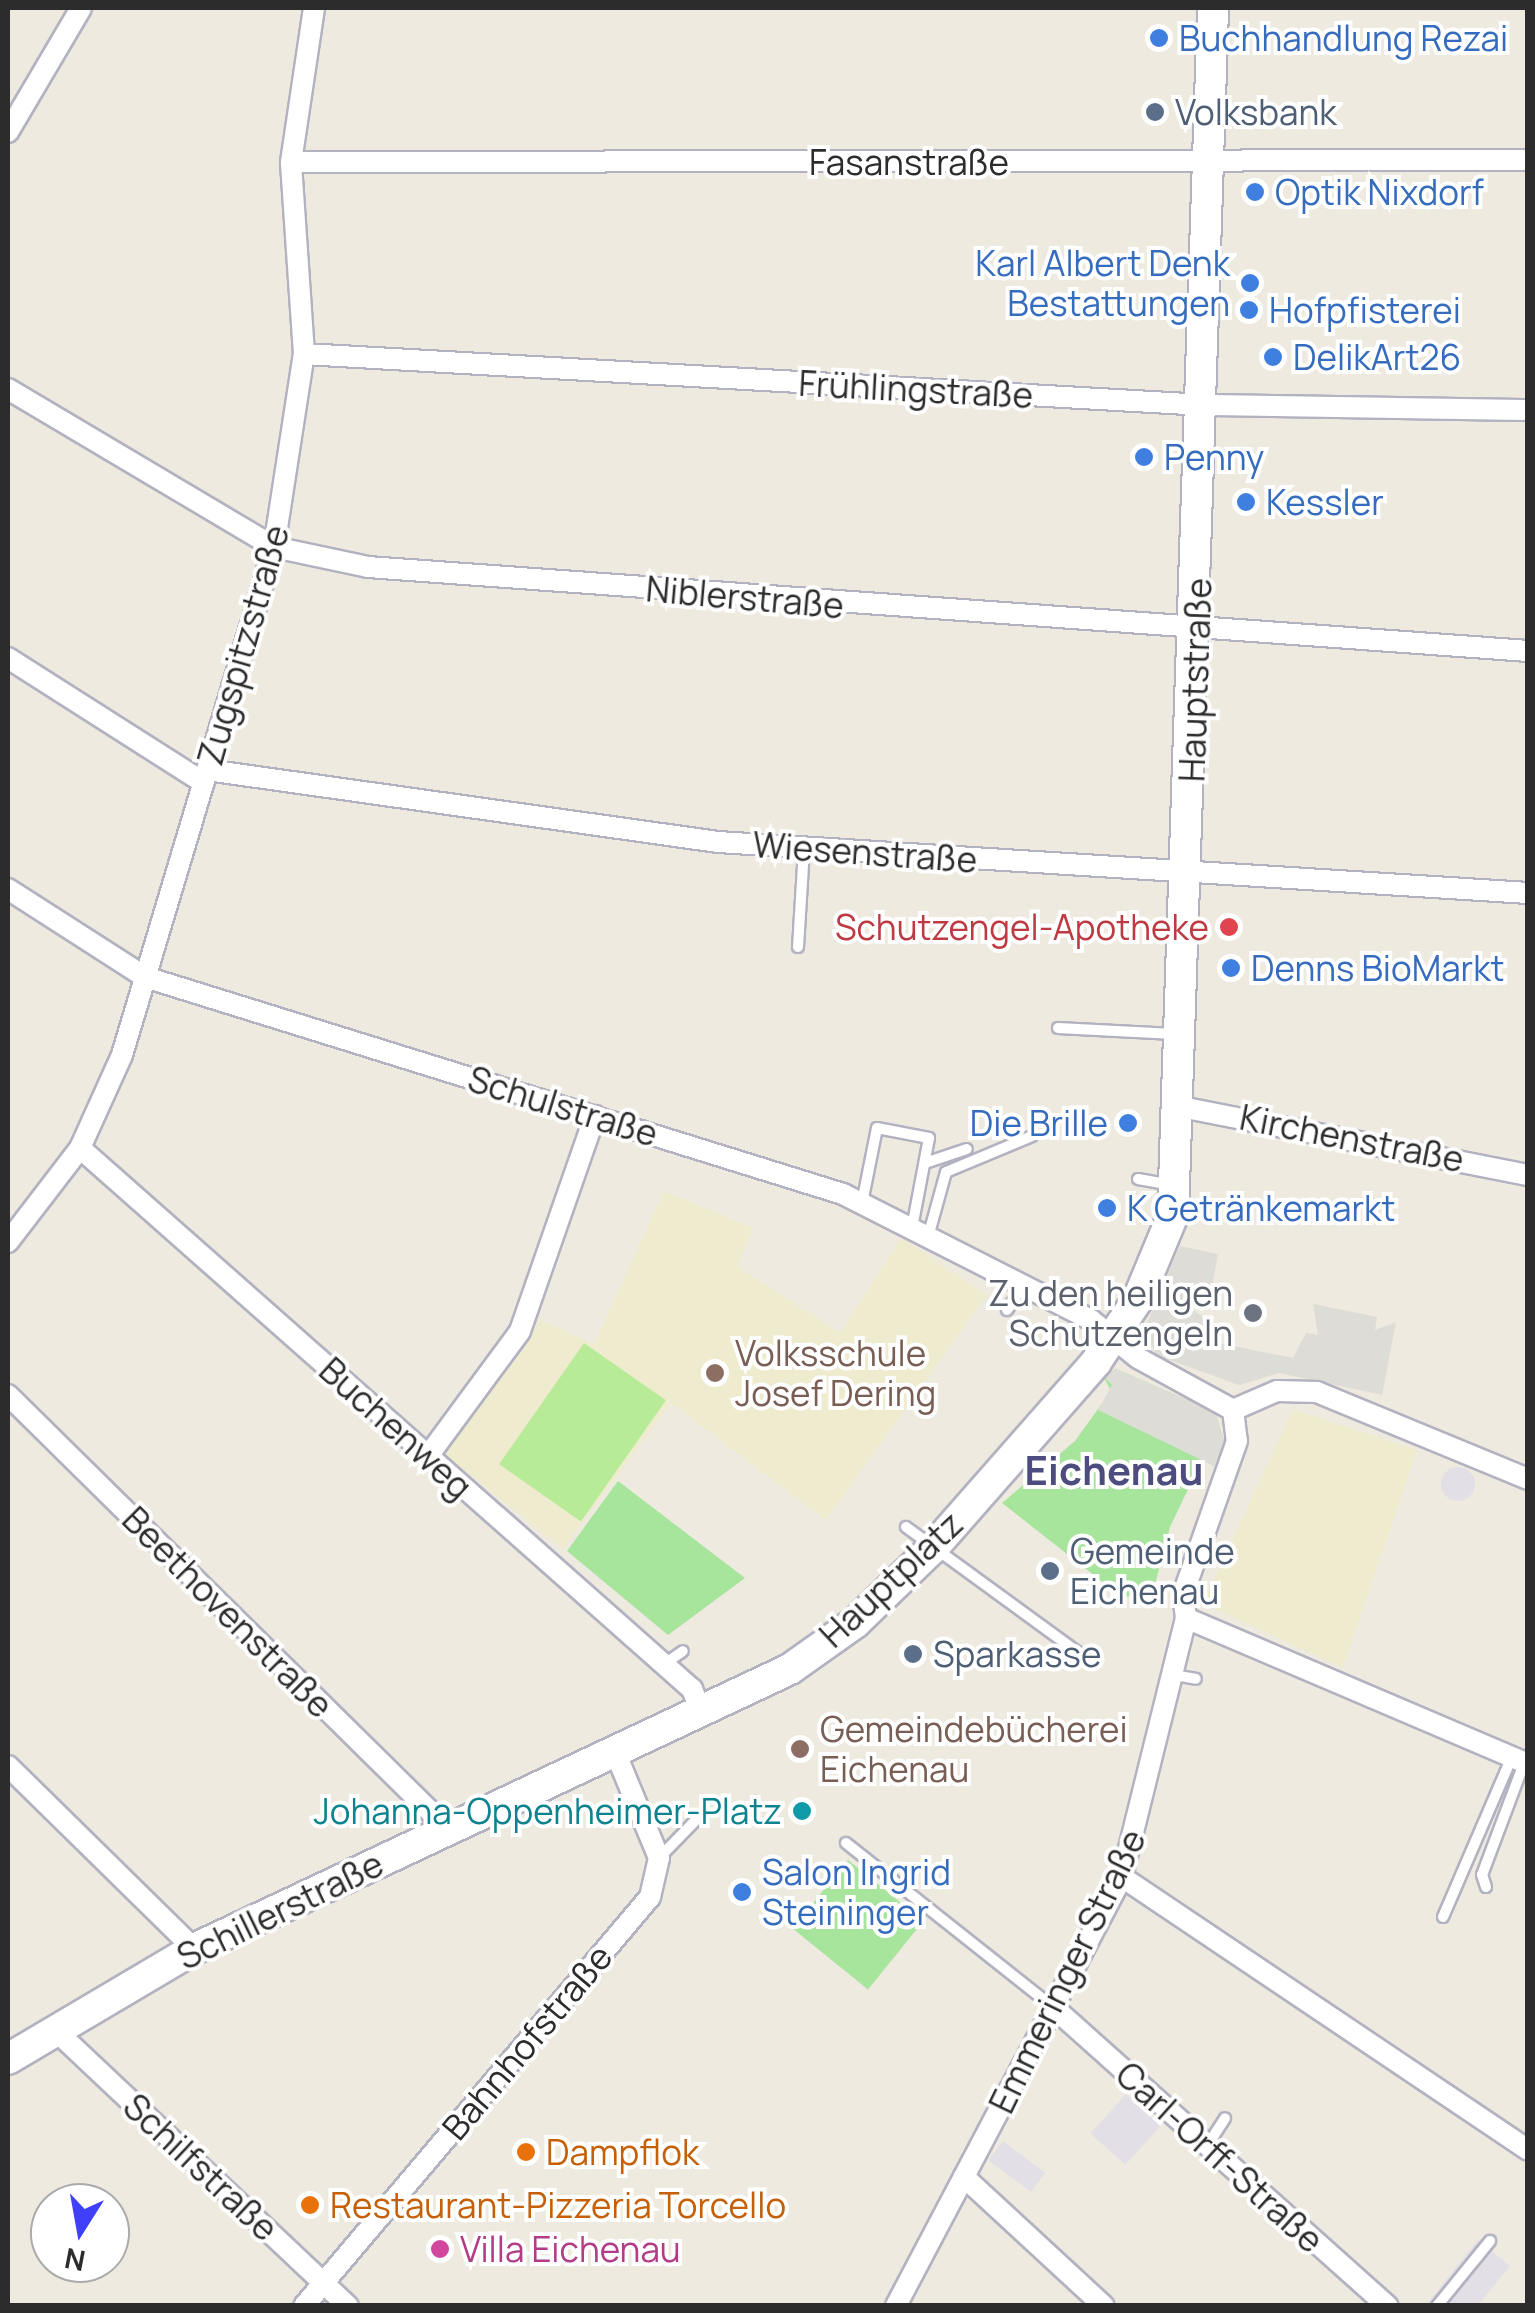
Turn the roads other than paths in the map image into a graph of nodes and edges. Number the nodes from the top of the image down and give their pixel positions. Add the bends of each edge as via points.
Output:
1 (81, 8) edge
2 (314, 8) edge
3 (1213, 8) edge
4 (8, 132) edge
5 (1528, 160) edge
6 (291, 162) junction
7 (1211, 162) junction
8 (304, 354) junction
9 (8, 389) edge
10 (1206, 405) junction
11 (1528, 410) edge
12 (274, 547) junction
13 (1196, 633) junction
14 (1528, 651) edge
15 (8, 658) edge
16 (205, 777) junction
17 (804, 848) junction
18 (1188, 873) junction
19 (8, 888) edge
20 (1528, 893) edge
21 (798, 947) dead end
22 (145, 976) junction
23 (1058, 1028) dead end
24 (1180, 1034) junction
25 (1176, 1106) junction
26 (595, 1116) junction
27 (1032, 1136) dead end
28 (80, 1148) junction
29 (967, 1149) dead end
30 (925, 1163) junction
31 (1528, 1175) edge
32 (1138, 1179) dead end
33 (1174, 1186) junction
34 (862, 1203) junction
35 (920, 1233) junction
36 (8, 1242) edge
37 (1024, 1285) junction
38 (1006, 1310) dead end
39 (1114, 1338) junction
40 (8, 1395) edge
41 (1233, 1410) junction
42 (428, 1456) junction
43 (1528, 1479) edge
44 (906, 1527) dead end
45 (932, 1549) junction
46 (1186, 1618) junction
47 (683, 1651) dead end
48 (1084, 1657) dead end
49 (663, 1665) junction
50 (1174, 1675) junction
51 (1196, 1679) dead end
52 (702, 1714) junction
53 (615, 1752) junction
54 (1521, 1762) edge
55 (8, 1766) edge
56 (696, 1820) dead end
57 (450, 1830) junction
58 (846, 1843) dead end
59 (659, 1858) junction
60 (1122, 1877) junction
61 (1486, 1887) dead end
62 (1443, 1917) dead end
63 (194, 1948) junction
64 (1053, 2007) junction
65 (54, 2029) junction
66 (8, 2059) edge
67 (1225, 2118) dead end
68 (1207, 2146) junction
69 (1528, 2150) edge
70 (964, 2177) junction
71 (1490, 2241) dead end
72 (323, 2282) junction
73 (304, 2306) edge
74 (348, 2306) edge
75 (896, 2306) edge
76 (1104, 2306) edge
77 (1388, 2306) edge
78 (1437, 2306) edge

1 - 4 street
2 - 6 street, Zugspitzstraße
3 - 7 main road, Hauptstraße
5 - 7 street, Fasanstraße
6 - 7 street, Fasanstraße
6 - 8 street, Zugspitzstraße via 304,244
7 - 10 main road, Hauptstraße
8 - 10 street, Frühlingstraße
8 - 12 street, Zugspitzstraße
9 - 12 street, Niblerstraße
10 - 11 street, Frühlingstraße
10 - 13 main road, Hauptstraße
12 - 13 street, Niblerstraße via 368,567
12 - 16 street, Zugspitzstraße
13 - 14 street, Niblerstraße
13 - 18 main road, Hauptstraße via 1179,794
15 - 16 street, Wiesenstraße
16 - 17 street, Wiesenstraße
16 - 22 street, Zugspitzstraße
17 - 18 street, Wiesenstraße
17 - 21 lane
18 - 20 street, Wiesenstraße via 1310,890
18 - 24 main road, Hauptstraße
19 - 22 street, Schulstraße
22 - 26 street, Schulstraße
22 - 28 street, Zugspitzstraße
23 - 24 lane
24 - 25 main road, Hauptstraße
25 - 31 street, Kirchenstraße
25 - 33 main road, Hauptstraße
26 - 34 street, Schulstraße
26 - 42 street via 520,1331
27 - 35 lane via 946,1172
28 - 36 street, Zugspitzstraße
28 - 42 street, Buchenweg
29 - 30 lane
30 - 34 lane via 930,1138 878,1128
30 - 35 lane
32 - 33 lane
33 - 39 main road, Hauptstraße via 1160,1253
34 - 35 street, Schulstraße
35 - 37 street, Schulstraße
37 - 38 lane
37 - 39 street, Schulstraße
39 - 41 street
39 - 45 main road, Hauptplatz
40 - 57 street, Beethovenstraße
41 - 43 street via 1278,1392 1318,1392
41 - 46 street, Emmeringer Straße via 1237,1441 1205,1511 1182,1594
42 - 49 street, Buchenweg
44 - 45 lane
45 - 48 lane
45 - 52 main road, Hauptplatz via 855,1623
46 - 50 street, Emmeringer Straße
46 - 54 street
47 - 49 lane
49 - 52 street, Buchenweg via 692,1689
50 - 51 lane
50 - 60 street, Emmeringer Straße
52 - 53 main road, Hauptplatz
53 - 57 main road, Schillerstraße
53 - 59 street
54 - 61 lane via 1482,1874
54 - 62 lane
55 - 63 street
56 - 59 lane
57 - 63 main road, Schillerstraße
58 - 64 lane
59 - 72 street, Bahnhofstraße via 650,1898
60 - 64 street, Emmeringer Straße
60 - 69 street
63 - 65 main road, Schillerstraße
64 - 68 street, Carl-Orff-Straße
64 - 70 street, Emmeringer Straße
65 - 66 main road, Schillerstraße
65 - 72 street, Schilfstraße
67 - 68 lane
68 - 77 street, Carl-Orff-Straße
70 - 75 street, Emmeringer Straße
70 - 76 street
71 - 78 lane
72 - 73 street, Bahnhofstraße
72 - 74 street, Schilfstraße

